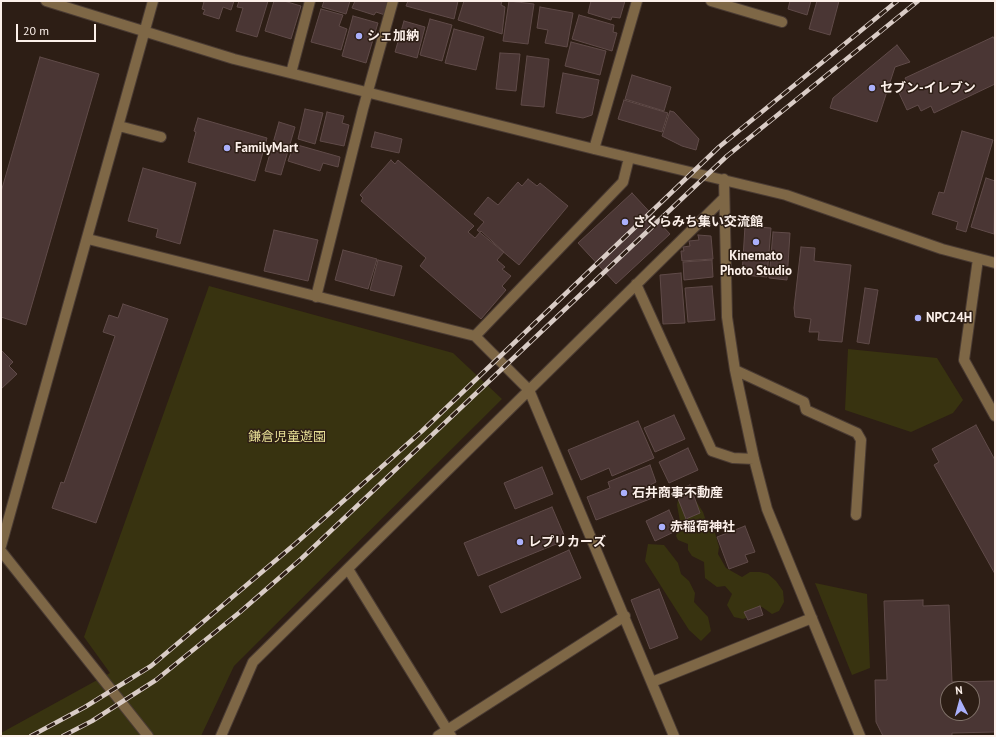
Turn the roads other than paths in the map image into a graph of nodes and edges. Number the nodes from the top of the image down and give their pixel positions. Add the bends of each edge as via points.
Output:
1 (46, 1) edge
2 (153, 1) edge
3 (310, 1) edge
4 (393, 1) edge
5 (637, 1) edge
6 (711, 1) edge
7 (782, 22) dead end
8 (145, 30) junction
9 (290, 73) junction
10 (367, 92) junction
11 (119, 126) junction
12 (161, 137) dead end
13 (594, 150) junction
14 (630, 158) junction
15 (724, 179) junction
16 (723, 199) junction
17 (88, 240) junction
18 (978, 259) junction
19 (995, 263) edge
20 (636, 284) junction
21 (316, 297) junction
22 (475, 336) junction
23 (735, 370) junction
24 (529, 390) junction
25 (995, 416) edge
26 (754, 459) junction
27 (856, 515) dead end
28 (1, 546) edge
29 (1, 551) edge
30 (348, 569) junction
31 (625, 616) junction
32 (812, 618) junction
33 (652, 682) junction
34 (140, 726) junction
35 (449, 733) edge
36 (136, 736) edge
37 (148, 736) edge
38 (221, 736) edge
39 (438, 736) edge
40 (674, 736) edge
41 (860, 736) edge

1 - 8 street
2 - 8 street
3 - 9 street
4 - 10 street
5 - 13 street
6 - 7 street
8 - 9 street
8 - 11 street
9 - 10 street
10 - 13 street
10 - 21 street
11 - 12 street
11 - 17 street
13 - 14 street
14 - 15 street
14 - 22 street via 623,182
15 - 16 street
15 - 18 street via 786,195
16 - 20 street
16 - 23 street via 727,317
17 - 21 street
17 - 28 street
18 - 19 street
18 - 25 street via 964,360
20 - 24 street
20 - 26 street via 712,451 733,458
21 - 22 street
22 - 24 street
23 - 26 street
23 - 27 street via 804,402 806,410 857,433 861,440
24 - 30 street
24 - 31 street
26 - 32 street via 767,509
29 - 34 street
30 - 35 street
30 - 38 street via 253,662
31 - 33 street
31 - 35 street
32 - 33 street
32 - 41 street
33 - 40 street
34 - 36 street
34 - 37 street
35 - 39 street

